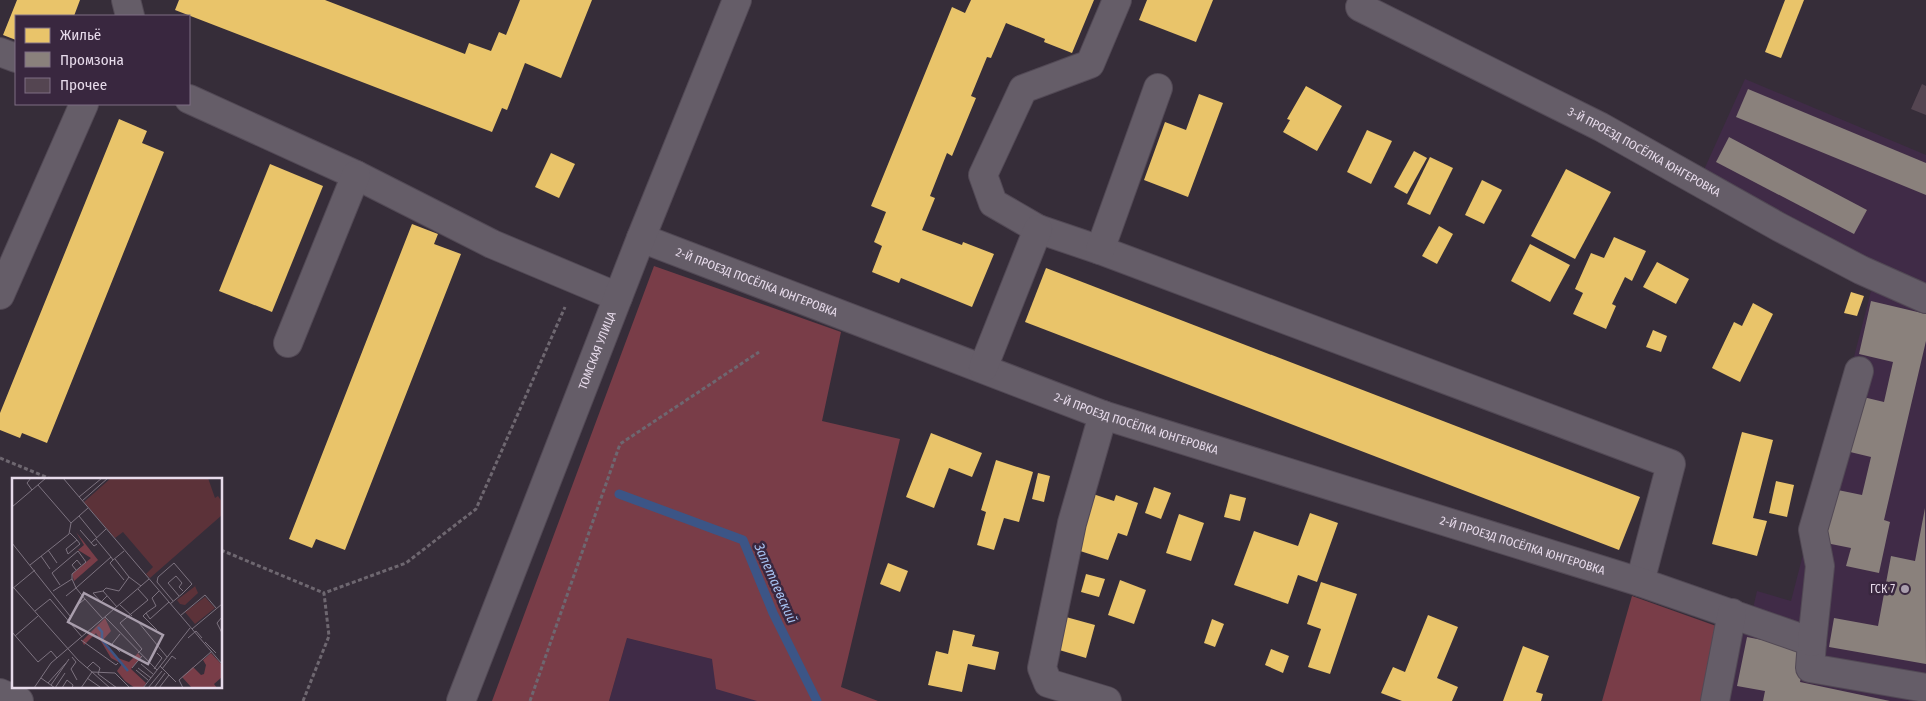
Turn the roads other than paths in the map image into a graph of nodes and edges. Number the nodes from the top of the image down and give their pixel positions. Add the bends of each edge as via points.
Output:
1 (126, 0) edge
2 (737, 0) edge
3 (1117, 0) edge
4 (1360, 7) dead end
5 (130, 15) edge
6 (0, 52) edge
7 (15, 58) edge
8 (1158, 88) dead end
9 (190, 99) edge
10 (84, 105) edge
11 (356, 175) junction
12 (1038, 229) junction
13 (641, 238) junction
14 (1100, 250) junction
15 (0, 295) edge
16 (618, 297) junction
17 (1926, 299) edge
18 (288, 343) dead end
19 (983, 368) junction
20 (1859, 371) dead end
21 (1103, 415) junction
22 (1640, 582) junction
23 (1732, 613) junction
24 (1812, 642) junction
25 (1926, 688) edge
26 (0, 693) edge
27 (19, 701) edge
28 (462, 701) edge
29 (1107, 701) edge
30 (1715, 701) edge

1 - 5 street
2 - 13 street, ТОМСКАЯ УЛИЦА
3 - 12 street via 1090,64 1023,89 982,175 993,203
4 - 17 street, 3-Й ПРОЕЗД ПОСЁЛКА ЮНГЕРОВКА via 1601,127 1861,270
6 - 7 street
8 - 14 street
9 - 11 street
10 - 15 street
11 - 16 street via 492,244
11 - 18 street
12 - 14 street
12 - 19 street
13 - 16 street, ТОМСКАЯ УЛИЦА
13 - 19 street, 2-Й ПРОЕЗД ПОСЁЛКА ЮНГЕРОВКА
14 - 22 street via 1671,464
16 - 28 street, ТОМСКАЯ УЛИЦА
19 - 21 street, 2-Й ПРОЕЗД ПОСЁЛКА ЮНГЕРОВКА
20 - 24 street via 1813,530 1820,566
21 - 22 street, 2-Й ПРОЕЗД ПОСЁЛКА ЮНГЕРОВКА
21 - 29 street via 1072,523 1042,668 1048,683
22 - 23 street, 2-Й ПРОЕЗД ПОСЁЛКА ЮНГЕРОВКА
23 - 24 street, 2-Й ПРОЕЗД ПОСЁЛКА ЮНГЕРОВКА
23 - 30 street
24 - 25 street via 1810,668
26 - 27 street

